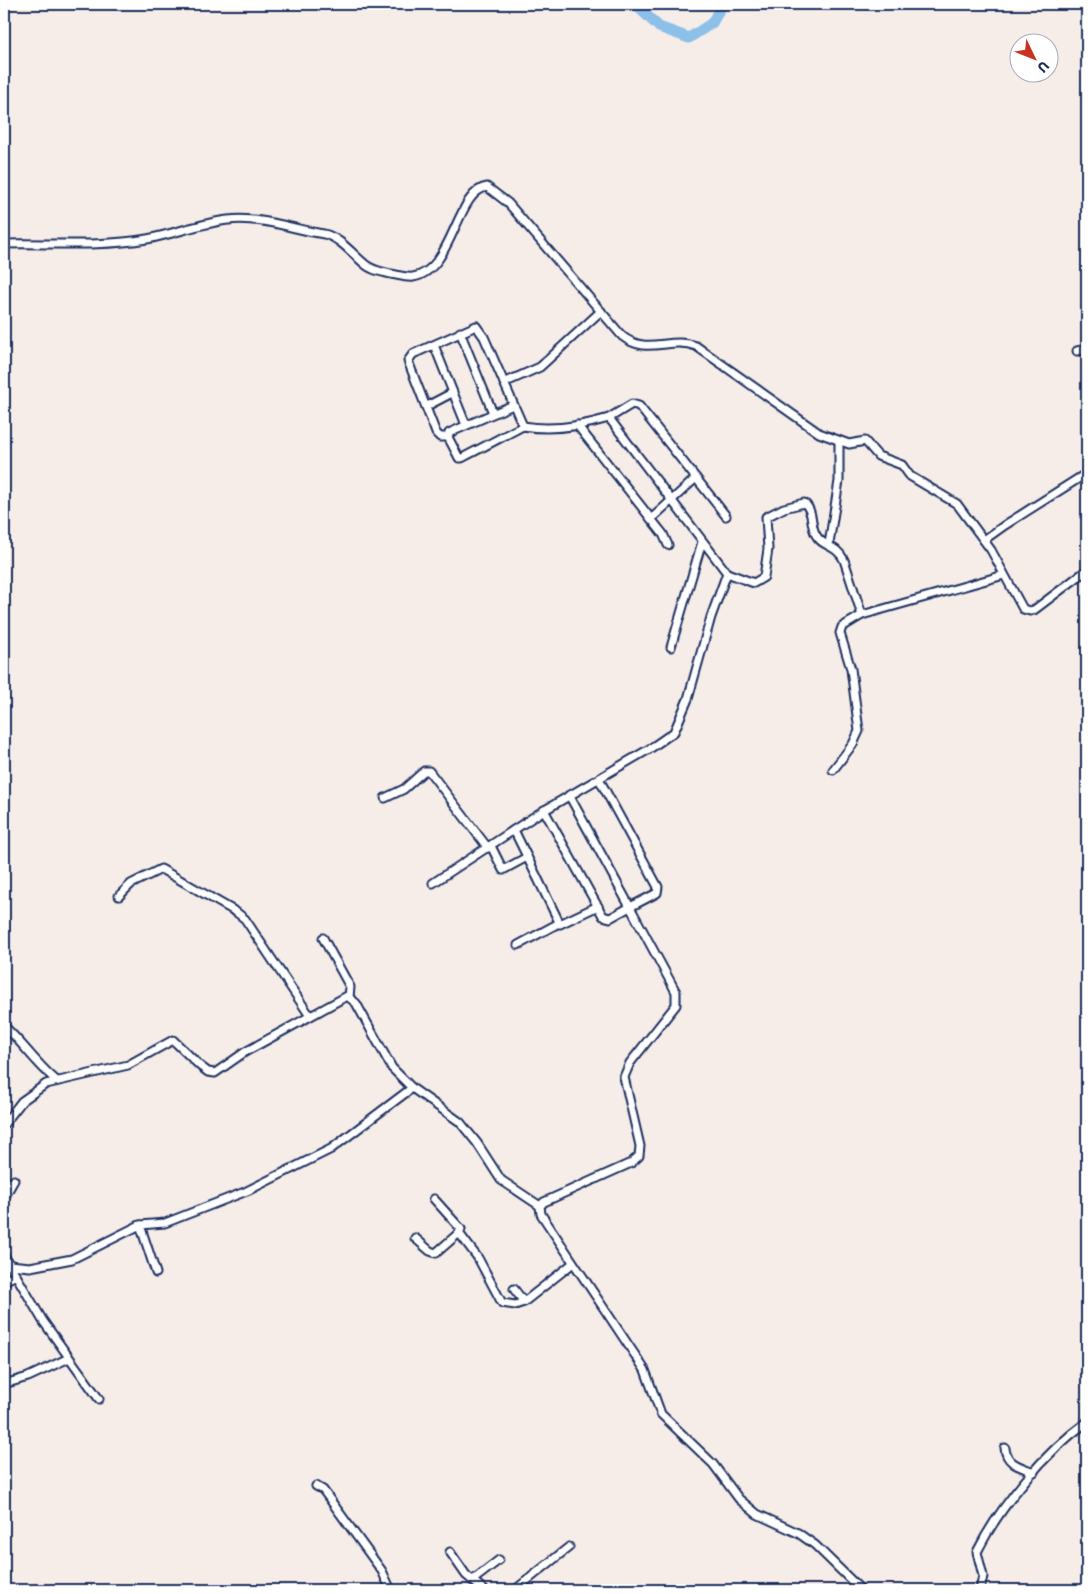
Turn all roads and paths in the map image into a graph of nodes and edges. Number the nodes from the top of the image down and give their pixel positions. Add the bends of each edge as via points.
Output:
1 (4, 244) edge
2 (601, 311) junction
3 (460, 332) junction
4 (434, 345) junction
5 (1087, 349) edge
6 (1077, 351) dead end
7 (504, 383) junction
8 (452, 393) junction
9 (513, 405) junction
10 (427, 406) junction
11 (493, 413) junction
12 (609, 418) junction
13 (466, 425) junction
14 (577, 425) junction
15 (523, 426) junction
16 (448, 437) junction
17 (839, 441) junction
18 (1087, 473) edge
19 (696, 478) junction
20 (671, 501) junction
21 (726, 516) dead end
22 (651, 519) junction
23 (984, 540) junction
24 (702, 542) junction
25 (829, 544) junction
26 (668, 545) dead end
27 (1087, 570) edge
28 (727, 573) junction
29 (1004, 575) junction
30 (862, 616) junction
31 (671, 647) dead end
32 (833, 770) dead end
33 (599, 779) junction
34 (569, 795) junction
35 (385, 798) dead end
36 (544, 810) junction
37 (514, 830) junction
38 (490, 847) junction
39 (527, 857) junction
40 (433, 883) dead end
41 (119, 896) dead end
42 (598, 906) junction
43 (630, 907) junction
44 (559, 923) junction
45 (323, 938) dead end
46 (518, 945) dead end
47 (349, 997) junction
48 (310, 1016) junction
49 (4, 1026) edge
50 (57, 1081) junction
51 (412, 1088) junction
52 (4, 1124) edge
53 (14, 1180) dead end
54 (4, 1198) edge
55 (434, 1198) dead end
56 (540, 1206) junction
57 (140, 1225) junction
58 (460, 1233) junction
59 (415, 1238) dead end
60 (4, 1255) edge
61 (572, 1264) junction
62 (10, 1265) junction
63 (156, 1273) dead end
64 (16, 1275) junction
65 (4, 1281) edge
66 (514, 1289) dead end
67 (524, 1302) junction
68 (69, 1358) junction
69 (4, 1384) edge
70 (99, 1399) dead end
71 (1087, 1422) edge
72 (1005, 1448) dead end
73 (1034, 1472) junction
74 (316, 1486) dead end
75 (569, 1547) dead end
76 (450, 1552) dead end
77 (499, 1560) dead end
78 (473, 1580) junction
79 (391, 1590) edge
80 (484, 1590) edge
81 (515, 1590) edge
82 (861, 1590) edge
83 (980, 1590) edge

1 - 2 street via 59,242 88,245 146,239 227,220 244,220 330,235 367,266 411,277 422,274 434,264 477,191 487,188 508,203
2 - 7 street via 540,367
2 - 17 street via 622,336 639,346 687,343 696,346 802,422
3 - 4 street
3 - 7 street via 472,326 480,330
3 - 11 street
4 - 8 street
4 - 10 street via 413,354 408,361
5 - 6 street
7 - 9 street
8 - 10 street
8 - 13 street
9 - 11 street
9 - 15 street
10 - 16 street via 436,434
11 - 13 street
12 - 14 street
12 - 19 street via 636,404
12 - 20 street
13 - 16 street via 449,433
14 - 15 street
14 - 22 street
15 - 16 street via 462,458
17 - 23 street via 856,445 865,441 878,456 902,465 910,476 957,504
17 - 25 street via 839,481
18 - 23 street
19 - 20 street
19 - 21 street
20 - 22 street
20 - 24 street
22 - 26 street
23 - 29 street
24 - 28 street
24 - 31 street
25 - 28 street via 815,535 807,505 784,508 766,517 768,549 764,577 754,583
25 - 30 street via 840,552 844,560
27 - 29 street via 1030,612 1021,606
28 - 33 street via 688,699 674,732
29 - 30 street
30 - 32 street via 842,627 840,633 850,669 859,730 853,744
33 - 34 street
33 - 43 street via 658,887 657,893
34 - 36 street
34 - 43 street
35 - 38 street via 404,789 424,771 429,771
36 - 37 street
36 - 42 street
37 - 38 street
37 - 39 street
38 - 39 street via 503,870
38 - 40 street
39 - 44 street
41 - 48 street via 131,884 161,870 236,912 245,919
42 - 43 street via 606,919
42 - 44 street
43 - 56 street via 677,999 676,1005 630,1063 624,1077 640,1152 631,1163
44 - 46 street
45 - 47 street via 350,987
47 - 48 street
47 - 51 street via 356,1003 390,1064
48 - 50 street via 215,1072 208,1072 200,1066 173,1040 128,1065
49 - 50 street via 40,1067
50 - 52 street via 26,1097
51 - 56 street via 456,1118 477,1143 496,1175
51 - 57 street via 314,1157 246,1191 194,1212 165,1223
53 - 54 street
55 - 58 street via 461,1229
56 - 61 street via 541,1214
57 - 62 street via 72,1258 30,1266
57 - 63 street
58 - 59 street via 436,1253 430,1252
58 - 67 street via 478,1258 502,1303
60 - 62 street
61 - 67 street
61 - 82 street via 645,1370 661,1414 713,1464 739,1499 757,1514 798,1533 815,1545
62 - 64 street
64 - 65 street
64 - 68 street
66 - 67 street
68 - 69 street
68 - 70 street
71 - 73 street
72 - 73 street via 1010,1461
73 - 83 street via 978,1549 977,1558 983,1576
74 - 79 street via 323,1490 382,1571
75 - 81 street
76 - 78 street via 462,1571
77 - 78 street
78 - 80 street

